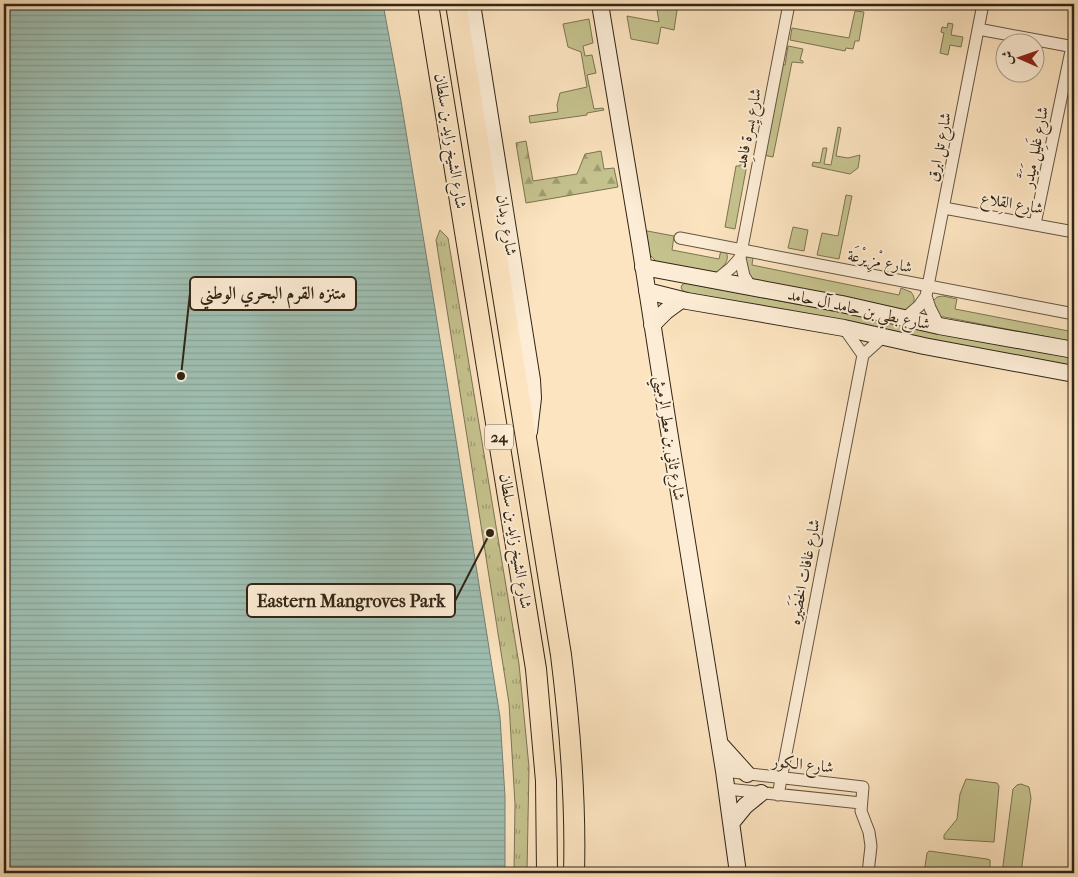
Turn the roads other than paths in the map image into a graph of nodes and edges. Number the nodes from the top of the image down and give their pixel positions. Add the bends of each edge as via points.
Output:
1 (428, 4) edge
2 (456, 4) edge
3 (472, 4) edge
4 (600, 4) edge
5 (789, 4) edge
6 (983, 4) edge
7 (978, 29) junction
8 (1073, 47) edge
9 (944, 208) junction
10 (1035, 224) junction
11 (1074, 232) edge
12 (680, 238) dead end
13 (640, 244) junction
14 (740, 254) junction
15 (643, 267) junction
16 (673, 272) junction
17 (690, 277) junction
18 (715, 281) junction
19 (751, 287) junction
20 (647, 291) junction
21 (928, 291) junction
22 (684, 300) junction
23 (1074, 314) edge
24 (904, 319) junction
25 (652, 325) junction
26 (939, 326) junction
27 (844, 328) junction
28 (883, 337) junction
29 (1074, 350) edge
30 (863, 356) junction
31 (1074, 374) edge
32 (527, 447) junction
33 (720, 743) junction
34 (724, 771) junction
35 (747, 774) junction
36 (780, 778) junction
37 (727, 789) junction
38 (761, 793) junction
39 (778, 794) junction
40 (861, 803) junction
41 (732, 822) junction
42 (547, 873) edge
43 (574, 873) edge
44 (738, 873) edge
45 (868, 873) edge

1 - 42 highway, شارع الشيخ زايد بن سلطان / 24 via 536,669 546,781
2 - 32 highway, شارع الشيخ زايد بن سلطان / 24
3 - 32 street, شارع ربدان via 532,380
4 - 13 street, شارع ثاني بن مطر الرميثي
5 - 14 street, شارع يِسرة فاهِد
6 - 7 street, شارع تل ابرق
7 - 8 street
7 - 9 street, شارع تل ابرق
8 - 10 street, شارع غَلِيل مَيَدَّر
9 - 10 street, شارع القِلاع
9 - 21 street, شارع تل ابرق
10 - 11 street, شارع القِلاع
12 - 14 street, شارع مْزِيرْعَة
13 - 15 street, شارع ثاني بن مطر الرميثي
13 - 16 street
14 - 18 street via 731,268
14 - 19 street, شارع يِسرة فاهِد via 744,276
14 - 21 street, شارع مْزِيرْعَة
15 - 16 street, شارع بطي بن حامد آل حامد
15 - 20 street, شارع ثاني بن مطر الرميثي
16 - 17 street, شارع بطي بن حامد آل حامد
17 - 18 street, شارع بطي بن حامد آل حامد
17 - 22 street via 682,288
18 - 19 street, شارع بطي بن حامد آل حامد
19 - 24 street, شارع بطي بن حامد آل حامد
20 - 22 street, شارع بطي بن حامد آل حامد
20 - 25 street, شارع ثاني بن مطر الرميثي
21 - 23 street, شارع مْزِيرْعَة
21 - 24 street via 919,306
21 - 26 street
22 - 25 street
22 - 27 street, شارع بطي بن حامد آل حامد
24 - 26 street, شارع بطي بن حامد آل حامد
25 - 33 street, شارع ثاني بن مطر الرميثي
26 - 29 street, شارع بطي بن حامد آل حامد
27 - 28 street, شارع بطي بن حامد آل حامد
27 - 30 street
28 - 30 street
28 - 31 street, شارع بطي بن حامد آل حامد
30 - 36 street, شارع غافات الخَضَيره
32 - 43 highway, شارع الشيخ زايد بن سلطان / 24 via 568,704 574,792
33 - 34 street, شارع ثاني بن مطر الرميثي
33 - 35 street
34 - 35 street, شارع الكور
34 - 37 street, شارع ثاني بن مطر الرميثي
35 - 36 street, شارع الكور
36 - 39 street, شارع غافات الخَضَيره
36 - 40 street, شارع الكور via 863,787
37 - 38 street, شارع الكور
37 - 41 street, شارع ثاني بن مطر الرميثي
38 - 39 street, شارع الكور
38 - 41 street
39 - 40 street, شارع الكور
40 - 45 street, شارع الكور via 871,846
41 - 44 street, شارع ثاني بن مطر الرميثي

